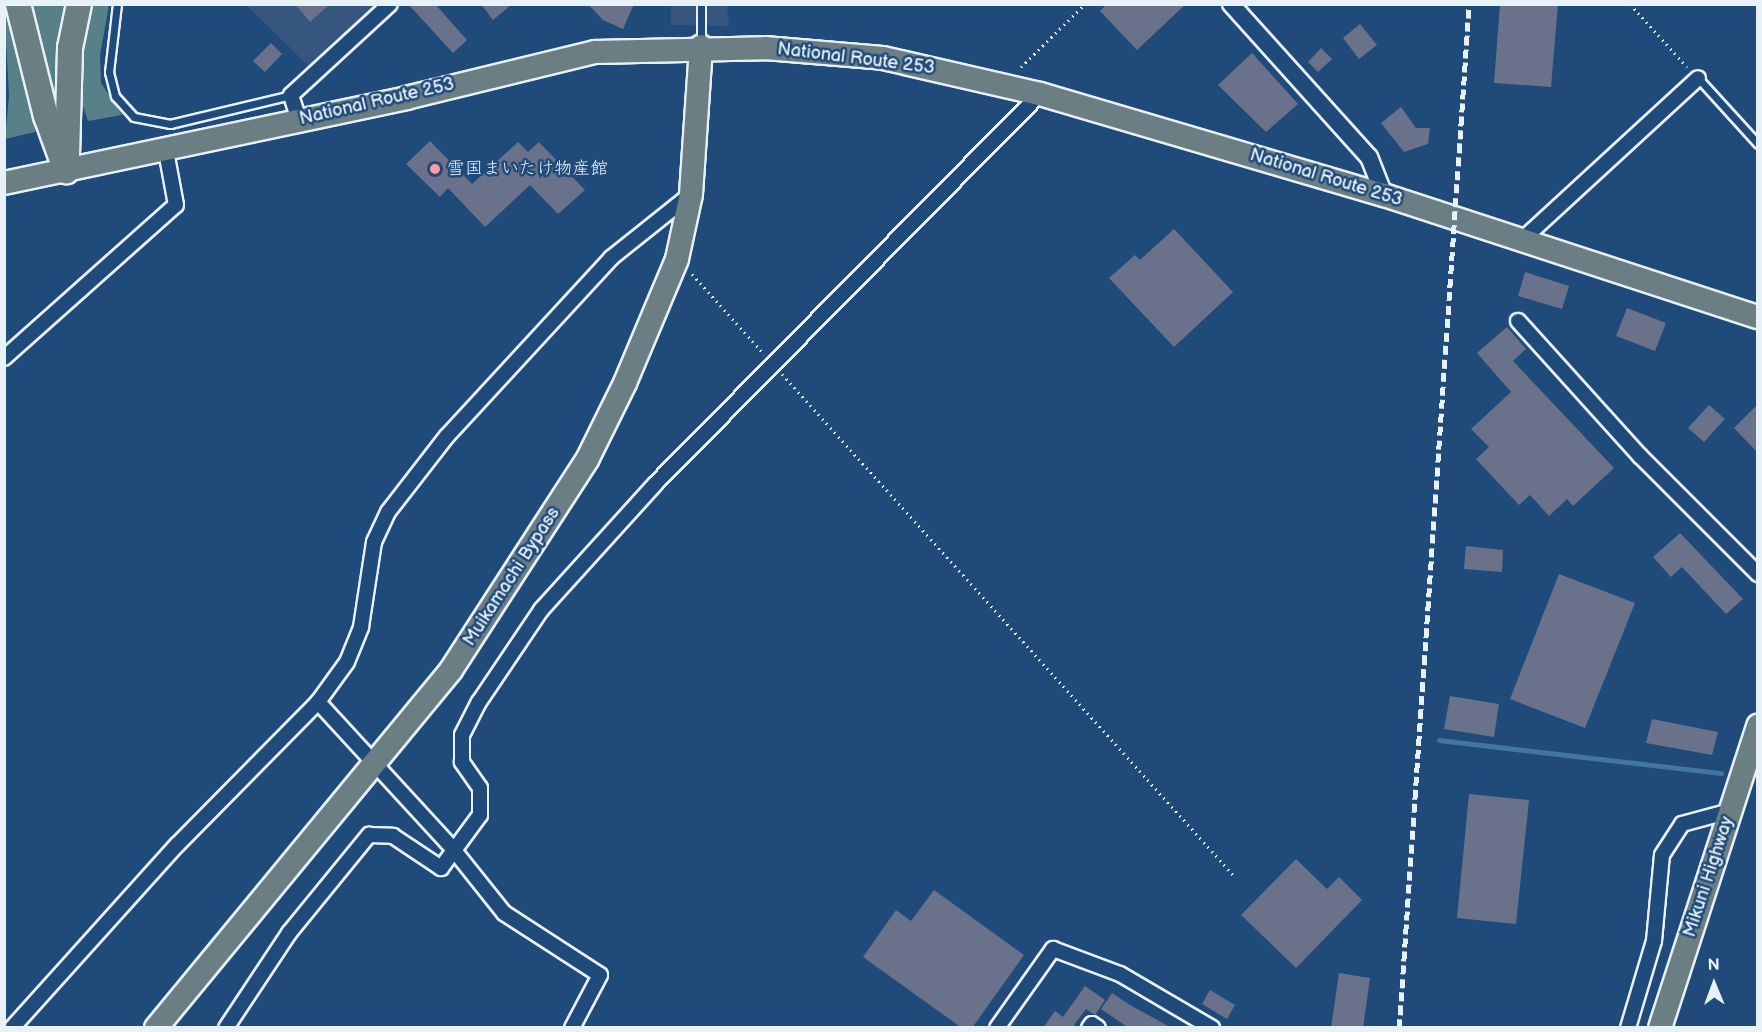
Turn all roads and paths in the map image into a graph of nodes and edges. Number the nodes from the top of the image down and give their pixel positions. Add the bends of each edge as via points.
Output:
1 (18, 4) edge
2 (79, 4) edge
3 (117, 4) edge
4 (390, 4) edge
5 (701, 4) edge
6 (1085, 4) edge
7 (1231, 4) edge
8 (1630, 4) edge
9 (701, 46) junction
10 (1021, 67) dead end
11 (1698, 78) junction
12 (1040, 94) junction
13 (291, 95) junction
14 (299, 120) junction
15 (1758, 144) edge
16 (166, 151) junction
17 (66, 171) junction
18 (4, 183) edge
19 (691, 194) junction
20 (1384, 195) junction
21 (1522, 240) junction
22 (677, 259) junction
23 (1758, 317) edge
24 (1518, 321) dead end
25 (4, 358) edge
26 (772, 363) junction
27 (1758, 574) edge
28 (318, 702) junction
29 (1758, 726) edge
30 (371, 762) junction
31 (1730, 811) junction
32 (453, 849) junction
33 (1235, 877) dead end
34 (12, 1028) edge
35 (156, 1028) edge
36 (226, 1028) edge
37 (572, 1028) edge
38 (997, 1028) edge
39 (1089, 1028) edge
40 (1098, 1028) edge
41 (1212, 1028) edge
42 (1628, 1028) edge
43 (1660, 1028) edge

1 - 17 highway via 46,116
2 - 17 highway via 70,48
3 - 13 lane via 109,72 115,96 134,117 170,124
4 - 13 street
5 - 9 lane
6 - 10 path
7 - 20 street via 1369,157
8 - 11 path
9 - 12 highway, National Route 253 via 883,58
9 - 14 highway, National Route 253 via 595,52
9 - 19 highway, Muikamachi Bypass
11 - 15 lane
11 - 21 street
12 - 20 highway, National Route 253
12 - 26 street
13 - 14 street
14 - 16 highway, National Route 253
16 - 17 highway, National Route 253
16 - 25 street via 176,205
17 - 18 highway, National Route 253
19 - 22 highway, Muikamachi Bypass
19 - 28 street via 611,258 511,362 388,512 370,555 357,639 347,662
20 - 21 highway, National Route 253
21 - 23 highway, National Route 253
22 - 26 path
22 - 30 highway, Muikamachi Bypass via 625,384 588,458 451,670
24 - 27 street via 1640,456
26 - 32 street via 570,576 478,702 459,750 480,788 480,815
26 - 33 path
28 - 30 street
28 - 34 street via 177,845
29 - 31 highway, Mikuni Highway
30 - 32 street
30 - 35 highway, Muikamachi Bypass
31 - 42 street via 1682,824 1662,855 1654,941
31 - 43 highway, Mikuni Highway
32 - 36 street via 441,868 393,836 369,835 289,933
32 - 37 street via 504,913 600,975
38 - 41 street via 1053,949 1120,974
39 - 40 street via 1092,1024

